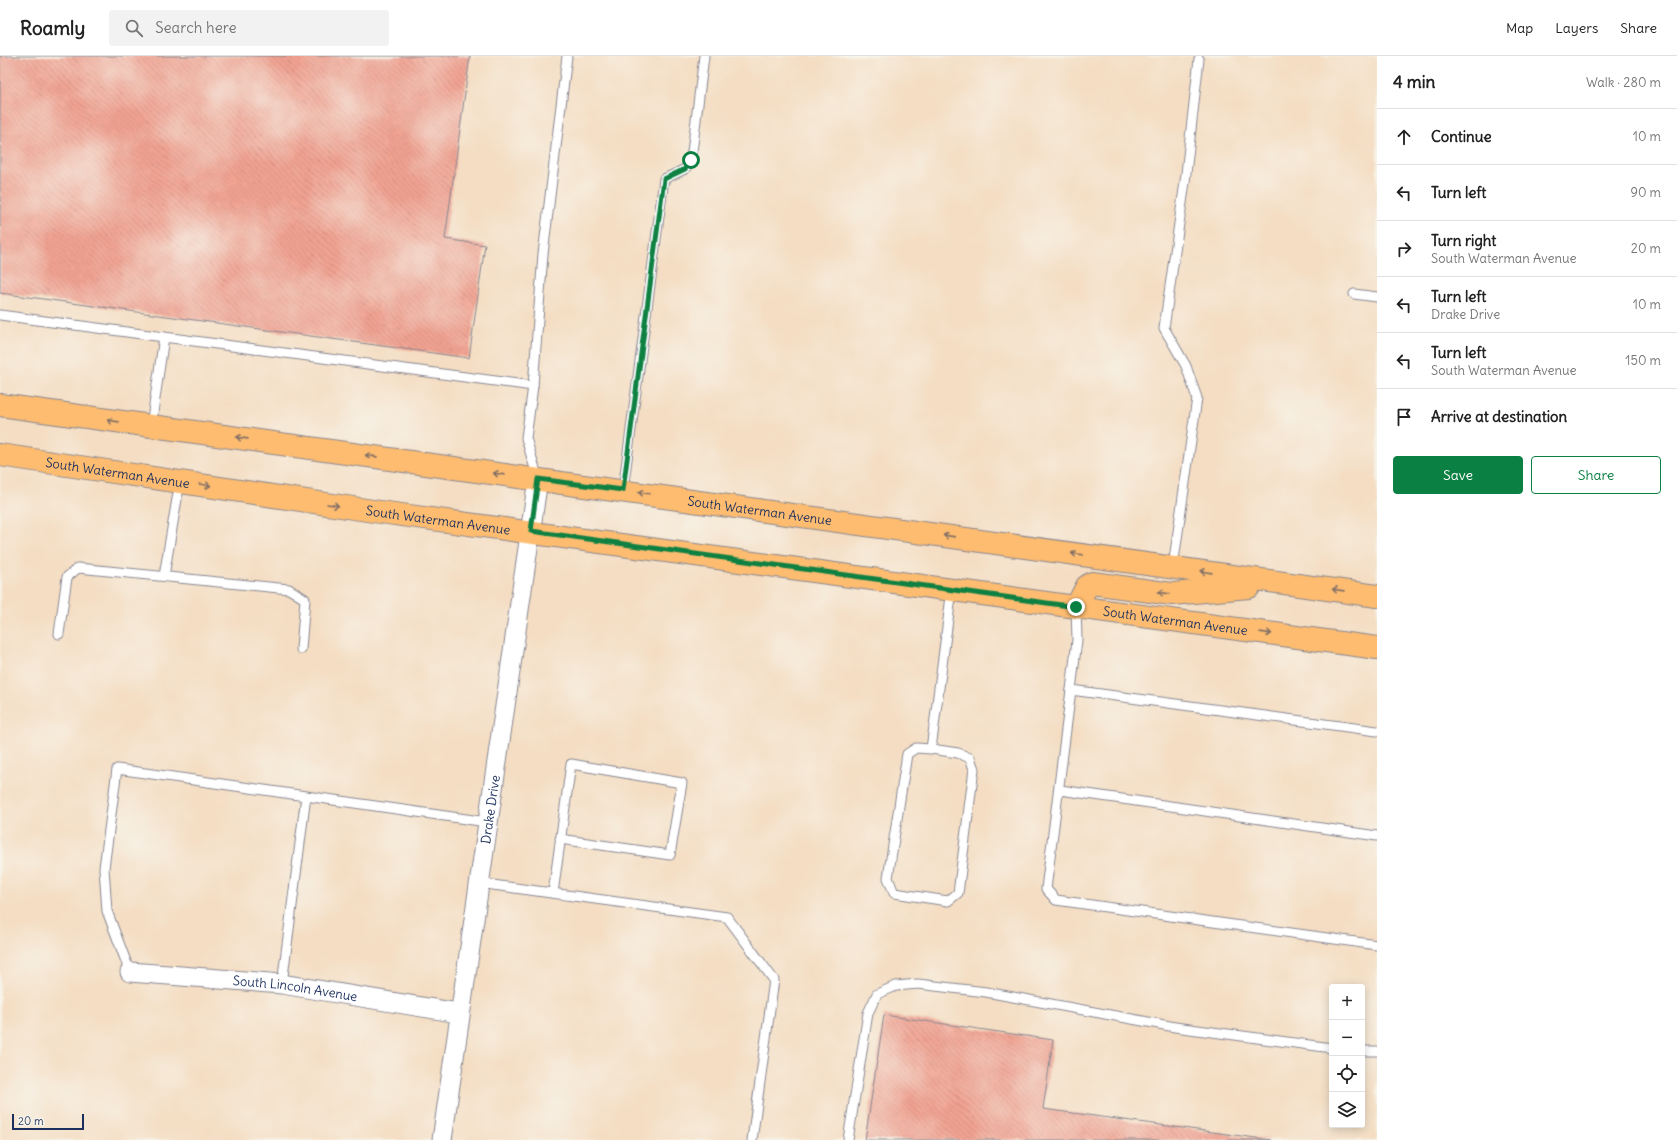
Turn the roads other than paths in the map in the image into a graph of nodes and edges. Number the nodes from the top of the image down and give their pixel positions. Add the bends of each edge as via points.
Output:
1 (567, 56) edge
2 (704, 56) edge
3 (1199, 60) dead end
4 (1354, 294) dead end
5 (1377, 297) edge
6 (0, 315) edge
7 (164, 337) junction
8 (533, 386) junction
9 (0, 405) edge
10 (151, 426) junction
11 (0, 455) edge
12 (538, 479) junction
13 (180, 481) junction
14 (623, 490) junction
15 (531, 531) junction
16 (1172, 567) junction
17 (164, 576) junction
18 (1286, 583) junction
19 (952, 589) junction
20 (1377, 596) edge
21 (1076, 607) junction
22 (59, 634) dead end
23 (1377, 648) edge
24 (301, 649) dead end
25 (1071, 690) junction
26 (1377, 731) edge
27 (931, 749) junction
28 (1060, 790) junction
29 (306, 796) junction
30 (487, 822) junction
31 (1377, 836) edge
32 (560, 839) junction
33 (478, 883) junction
34 (553, 893) junction
35 (1377, 945) edge
36 (130, 972) joint
37 (282, 984) junction
38 (459, 1013) junction
39 (1329, 1048) edge
40 (1365, 1051) edge
41 (1377, 1051) edge
42 (442, 1140) edge
43 (752, 1140) edge
44 (848, 1140) edge

1 - 8 lane via 543,254
2 - 14 lane via 691,160 685,169 664,179
3 - 16 lane via 1164,328 1186,366 1197,398
4 - 5 lane
6 - 7 lane
7 - 8 lane
7 - 10 lane
8 - 12 lane via 526,438
10 -> 9 main road, South Waterman Avenue
12 -> 10 main road, South Waterman Avenue
11 - 13 main road, South Waterman Avenue
12 - 14 main road, South Waterman Avenue
12 - 15 street, Drake Drive
13 -> 15 main road, South Waterman Avenue via 380,512
13 - 17 lane
16 -> 14 main road, South Waterman Avenue
15 - 19 main road, South Waterman Avenue
15 - 30 street, Drake Drive
18 -> 16 main road, South Waterman Avenue
17 - 22 lane via 78,568 67,577
17 - 24 lane via 289,589 305,599
20 -> 18 main road, South Waterman Avenue
18 -> 21 main road via 1172,594 1092,583 1087,586
19 - 21 main road, South Waterman Avenue
19 - 27 lane
21 -> 23 main road, South Waterman Avenue
21 - 25 lane via 1077,640
25 - 26 lane
25 - 28 lane
27 - 27 lane via 916,748 907,754 888,878 894,893 948,901 958,893 974,769 970,758 958,753
28 - 31 lane
28 - 35 lane via 1046,889 1056,900
29 - 30 lane
29 - 36 lane via 117,769 104,868 107,911
29 - 37 lane
30 - 33 street, Drake Drive
32 - 32 lane via 571,764 682,783 670,855
32 - 34 lane
33 - 34 lane
33 - 38 street, Drake Drive
34 - 43 lane via 727,917 774,980
36 - 37 street, South Lincoln Avenue
37 - 38 street, South Lincoln Avenue
38 - 42 street, Drake Drive
39 - 44 lane via 1175,1027 986,992 918,984 896,986 877,994 868,1013
40 - 41 lane

